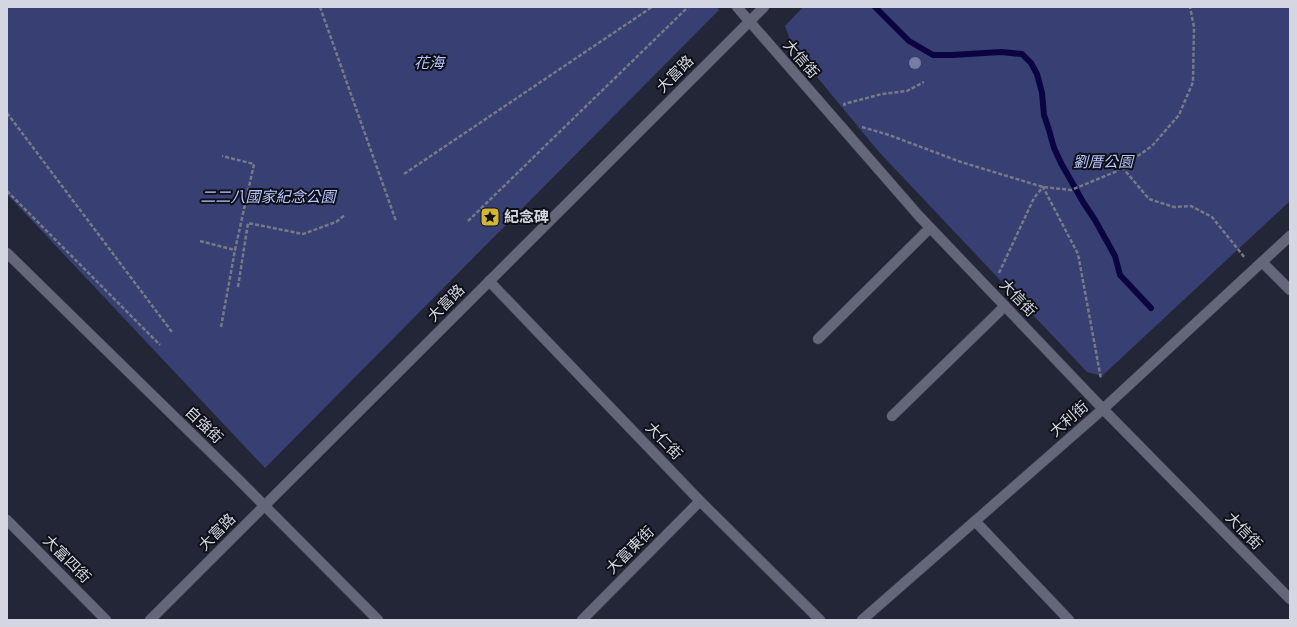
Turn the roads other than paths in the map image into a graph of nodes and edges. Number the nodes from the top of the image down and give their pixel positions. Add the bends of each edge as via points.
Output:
1 (737, 7) edge
2 (764, 7) edge
3 (749, 22) junction
4 (930, 228) junction
5 (1290, 236) edge
6 (7, 253) edge
7 (1258, 265) junction
8 (489, 281) junction
9 (1290, 290) edge
10 (1005, 306) junction
11 (818, 339) dead end
12 (1103, 409) junction
13 (892, 416) dead end
14 (700, 500) junction
15 (264, 506) junction
16 (7, 520) edge
17 (975, 521) junction
18 (1290, 599) edge
19 (106, 620) edge
20 (150, 620) edge
21 (378, 620) edge
22 (582, 620) edge
23 (820, 620) edge
24 (862, 620) edge
25 (1069, 620) edge

1 - 3 street, 大信街
2 - 3 street, 大富路
3 - 4 street, 大信街
3 - 8 street, 大富路
4 - 10 street, 大信街
4 - 11 street
5 - 7 street, 大利街
6 - 15 street, 自強街
7 - 9 street
7 - 12 street, 大利街
8 - 14 street, 大仁街
8 - 15 street, 大富路
10 - 12 street, 大信街
10 - 13 street
12 - 17 street, 大利街
12 - 18 street, 大信街
14 - 22 street, 大富東街
14 - 23 street, 大仁街
15 - 20 street, 大富路
15 - 21 street, 自強街
16 - 19 street, 大富四街
17 - 24 street, 大利街
17 - 25 street

